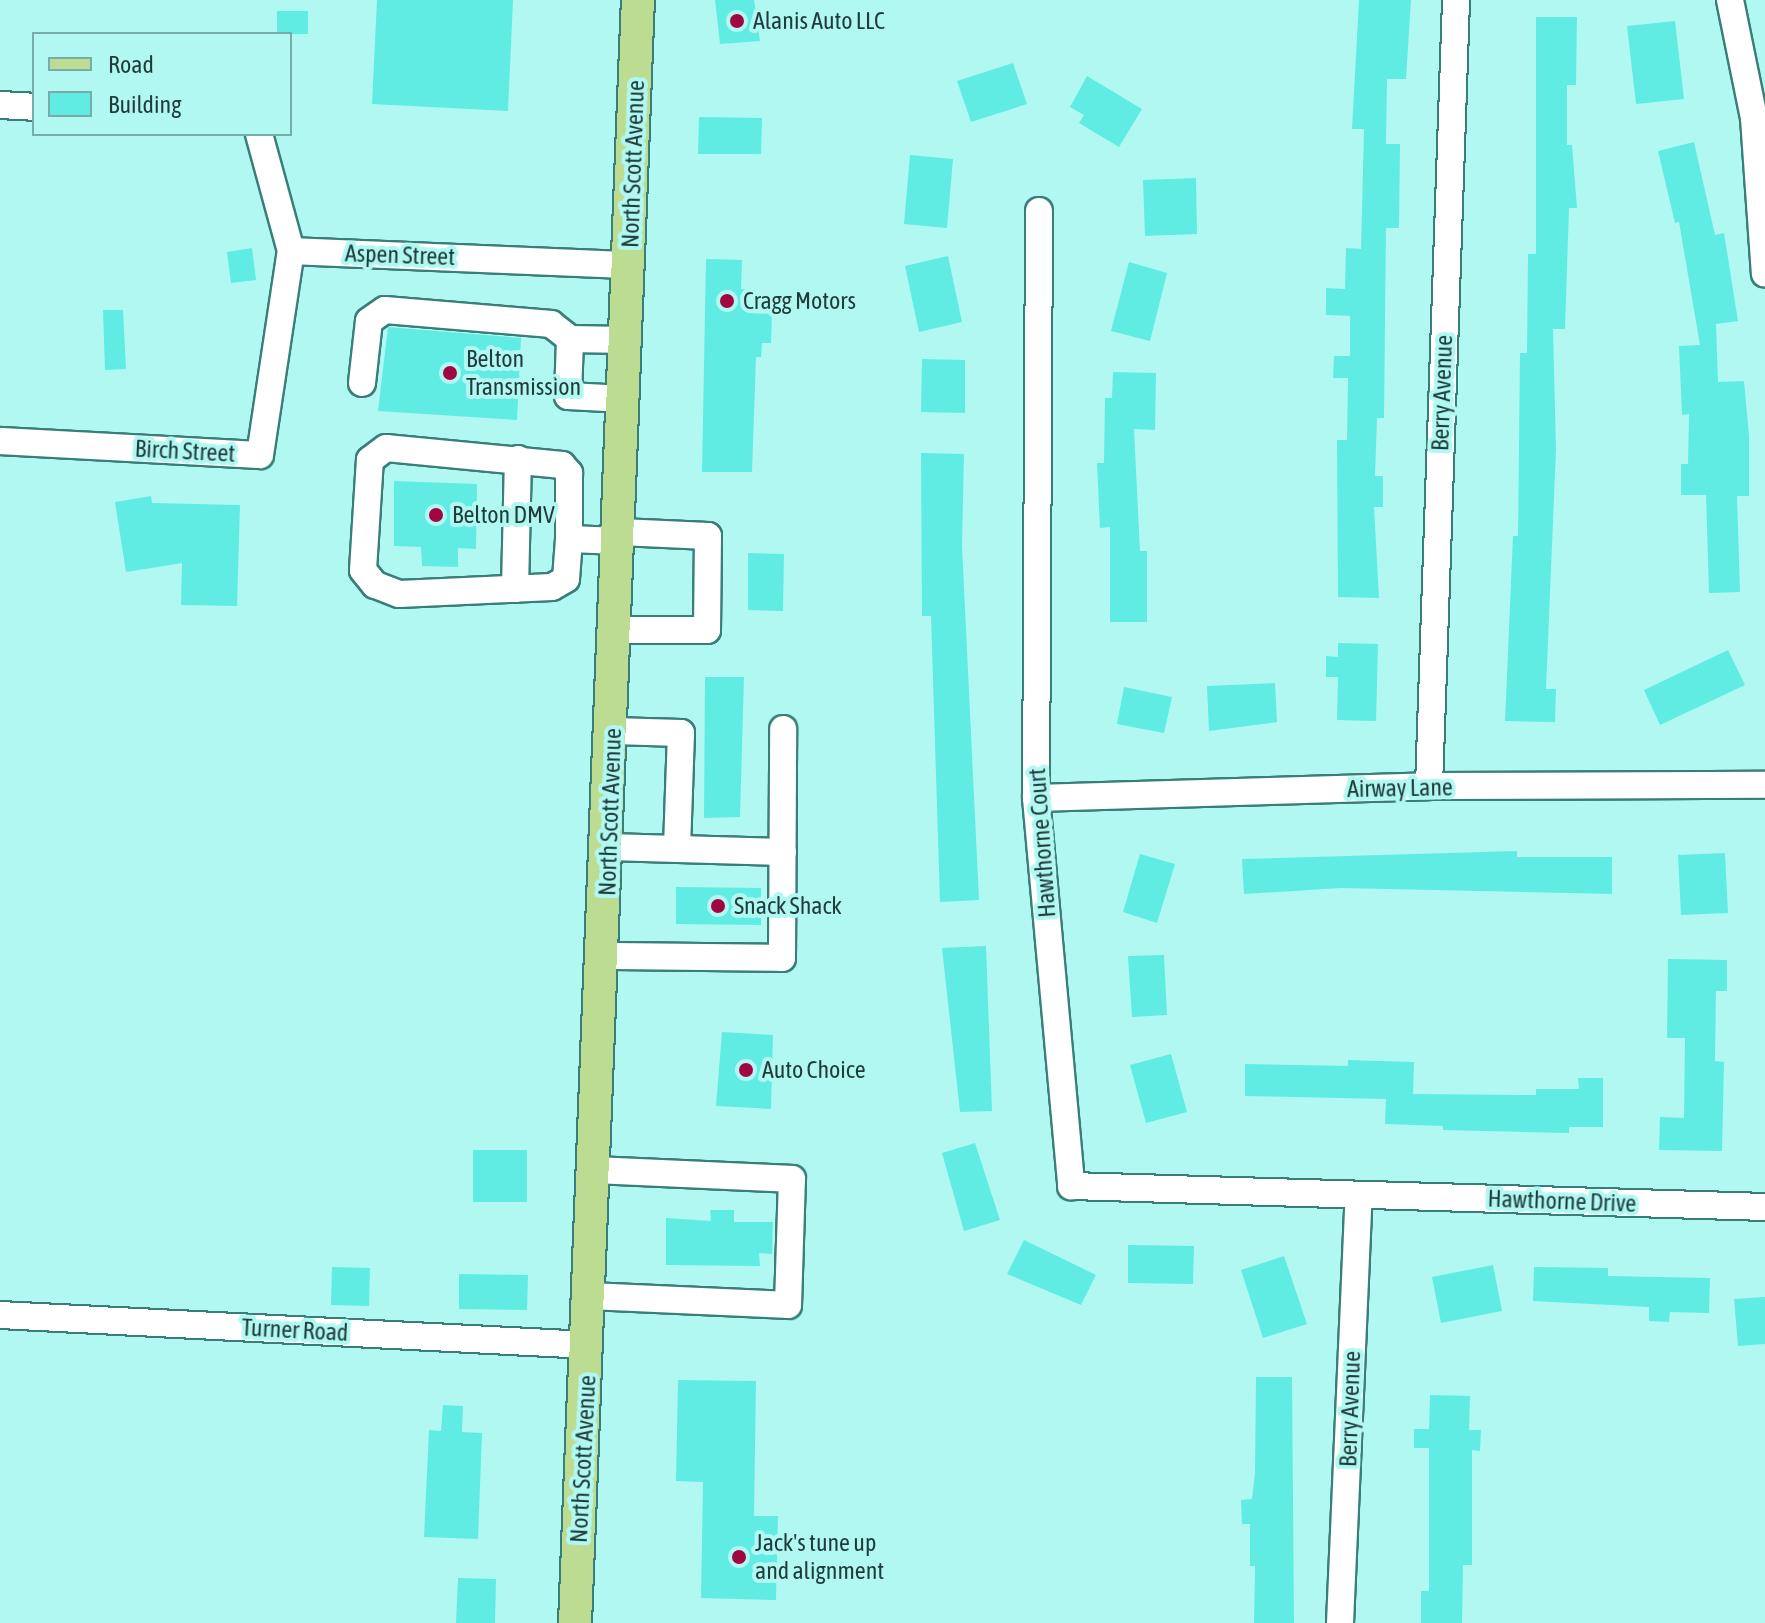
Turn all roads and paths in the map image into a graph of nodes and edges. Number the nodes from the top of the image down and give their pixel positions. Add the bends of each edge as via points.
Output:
1 (638, 0) edge
2 (1456, 0) edge
3 (1730, 0) edge
4 (0, 105) edge
5 (32, 107) edge
6 (260, 136) edge
7 (1039, 211) dead end
8 (291, 251) junction
9 (630, 265) junction
10 (1765, 274) edge
11 (570, 339) junction
12 (627, 340) junction
13 (362, 383) dead end
14 (625, 399) junction
15 (0, 441) edge
16 (518, 459) junction
17 (620, 536) junction
18 (569, 539) junction
19 (515, 589) junction
20 (616, 630) junction
21 (783, 729) dead end
22 (613, 731) junction
23 (1765, 785) edge
24 (1429, 786) junction
25 (1036, 798) junction
26 (608, 847) junction
27 (677, 849) junction
28 (783, 852) junction
29 (604, 956) junction
30 (596, 1170) junction
31 (1359, 1195) junction
32 (1765, 1207) edge
33 (591, 1296) junction
34 (0, 1315) edge
35 (589, 1345) junction
36 (575, 1623) edge
37 (1340, 1623) edge

1 - 9 main road, North Scott Avenue
2 - 24 street, Berry Avenue
3 - 10 street via 1754,118
4 - 5 street
6 - 8 street
7 - 25 street, Hawthorne Court
8 - 9 street, Aspen Street
8 - 15 street, Birch Street via 260,455
9 - 12 main road, North Scott Avenue
11 - 12 street
11 - 13 street via 551,324 385,310 369,321
11 - 14 street via 568,396
12 - 14 main road, North Scott Avenue
14 - 17 main road, North Scott Avenue
16 - 18 street via 562,465 569,473
16 - 19 street
16 - 19 street via 386,448 370,460 363,570 375,585 399,594
17 - 18 street
17 - 20 main road, North Scott Avenue
17 - 20 street via 708,536 707,630
18 - 19 street via 566,579 552,587
20 - 22 main road, North Scott Avenue
21 - 28 street
22 - 26 main road, North Scott Avenue
22 - 27 street via 681,733
23 - 24 street, Airway Lane
24 - 25 street, Airway Lane
25 - 31 street, Hawthorne Court via 1071,1186
26 - 27 street
26 - 29 main road, North Scott Avenue
27 - 28 street
28 - 29 street via 782,958
29 - 30 main road, North Scott Avenue
30 - 33 main road, North Scott Avenue
30 - 33 street via 792,1179 788,1305
31 - 32 street, Hawthorne Drive
31 - 37 street, Berry Avenue
33 - 35 main road, North Scott Avenue
34 - 35 street, Turner Road
35 - 36 main road, North Scott Avenue

